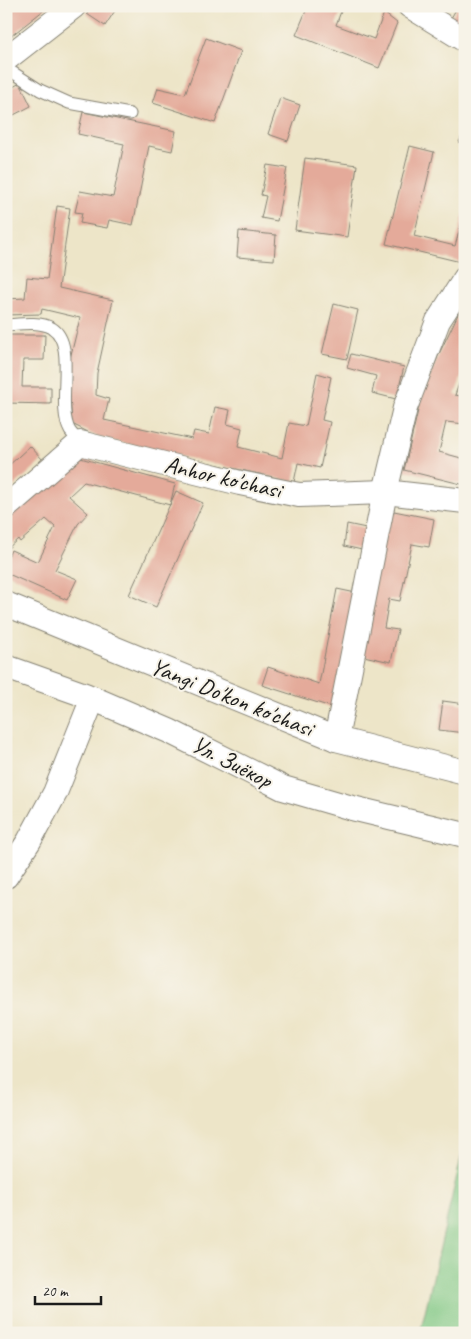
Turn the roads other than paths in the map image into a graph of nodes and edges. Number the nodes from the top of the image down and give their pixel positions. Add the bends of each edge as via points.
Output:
1 (74, 6) edge
2 (410, 6) edge
3 (465, 40) edge
4 (6, 59) edge
5 (6, 68) edge
6 (130, 114) dead end
7 (465, 279) edge
8 (6, 325) edge
9 (80, 443) junction
10 (385, 492) junction
11 (465, 501) edge
12 (6, 507) edge
13 (6, 604) edge
14 (6, 667) edge
15 (93, 698) junction
16 (336, 739) junction
17 (465, 772) edge
18 (465, 835) edge
19 (6, 876) edge

1 - 4 street
2 - 3 street
5 - 6 lane via 40,90 69,103
7 - 10 street via 438,321 405,408
8 - 9 lane via 36,324 52,329 61,339 65,353 64,395 69,430
9 - 10 street, Anhor ko'chasi via 240,483 299,494
9 - 12 street
10 - 11 street, Anhor ko'chasi
10 - 16 street
13 - 16 street, Yangi Do'kon ko'chasi
14 - 15 street, Ул. Зиёкор
15 - 18 street, Ул. Зиёкор via 169,731 283,788
15 - 19 street via 55,793
16 - 17 street, Yangi Do'kon ko'chasi

